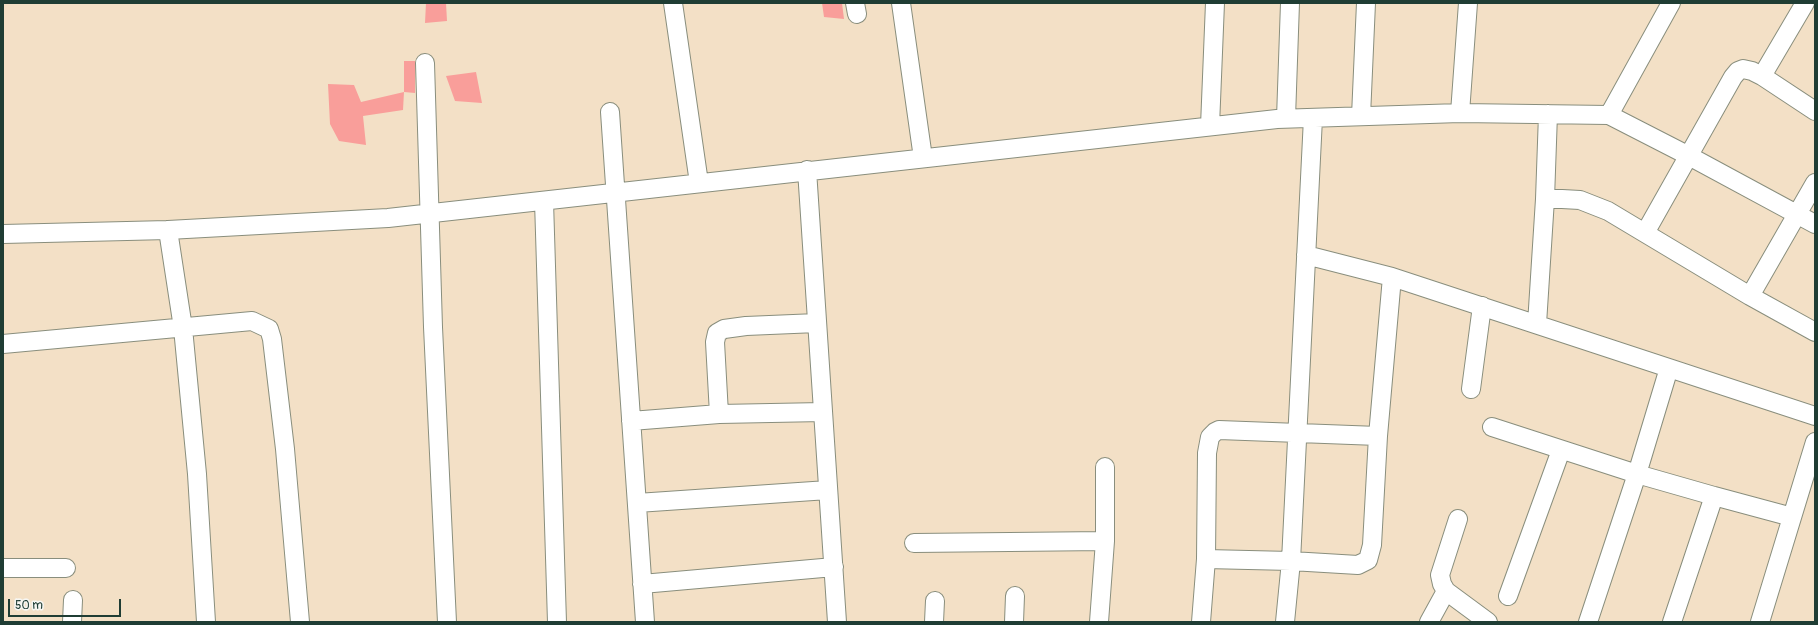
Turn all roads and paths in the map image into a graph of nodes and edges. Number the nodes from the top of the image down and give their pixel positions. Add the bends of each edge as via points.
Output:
1 (673, 3) edge
2 (901, 3) edge
3 (1214, 3) edge
4 (1290, 3) edge
5 (1366, 3) edge
6 (1468, 3) edge
7 (1670, 3) edge
8 (1805, 3) edge
9 (426, 63) dead end
10 (1762, 76) junction
11 (1815, 111) edge
12 (610, 112) dead end
13 (1460, 113) junction
14 (1548, 114) junction
15 (1609, 115) junction
16 (1361, 116) junction
17 (1286, 118) junction
18 (1312, 118) junction
19 (1210, 126) junction
20 (1689, 156) junction
21 (923, 158) junction
22 (807, 170) junction
23 (699, 183) junction
24 (1815, 183) edge
25 (616, 192) junction
26 (1545, 199) junction
27 (544, 201) junction
28 (431, 213) junction
29 (1797, 215) junction
30 (1815, 224) edge
31 (168, 230) junction
32 (1645, 232) junction
33 (3, 234) edge
34 (1306, 254) junction
35 (1392, 277) junction
36 (1750, 296) junction
37 (1482, 306) junction
38 (817, 323) junction
39 (1537, 324) junction
40 (183, 328) junction
41 (1815, 332) edge
42 (3, 344) edge
43 (1669, 368) junction
44 (1471, 389) dead end
45 (823, 412) junction
46 (719, 414) junction
47 (1815, 416) edge
48 (631, 421) junction
49 (1492, 427) dead end
50 (1298, 435) junction
51 (1378, 436) junction
52 (1815, 442) edge
53 (1561, 450) junction
54 (1105, 467) dead end
55 (1637, 474) junction
56 (828, 490) junction
57 (1714, 496) junction
58 (637, 503) junction
59 (1792, 517) junction
60 (1458, 519) dead end
61 (1105, 540) junction
62 (914, 543) dead end
63 (1206, 559) junction
64 (1292, 561) junction
65 (834, 567) junction
66 (3, 568) edge
67 (66, 568) dead end
68 (642, 584) junction
69 (1446, 591) junction
70 (1015, 596) dead end
71 (1508, 596) dead end
72 (73, 600) dead end
73 (935, 602) dead end
74 (72, 622) edge
75 (206, 622) edge
76 (300, 622) edge
77 (447, 622) edge
78 (557, 622) edge
79 (644, 622) edge
80 (837, 622) edge
81 (934, 622) edge
82 (1014, 622) edge
83 (1099, 622) edge
84 (1201, 622) edge
85 (1285, 622) edge
86 (1429, 622) edge
87 (1488, 622) edge
88 (1588, 622) edge
89 (1672, 622) edge
90 (1760, 622) edge

1 - 23 street
2 - 21 street
3 - 19 street
4 - 17 street
5 - 16 street
6 - 13 street
7 - 15 street
8 - 10 street
9 - 28 street
10 - 11 street
10 - 20 street via 1747,69 1738,71
12 - 25 street
13 - 14 street
13 - 16 street
14 - 15 street
14 - 26 street
15 - 20 street
16 - 18 street
17 - 18 street
17 - 19 street
18 - 34 street
19 - 21 street
20 - 29 street
20 - 32 street
21 - 22 street
22 - 23 street
22 - 38 street
23 - 25 street
24 - 29 street
25 - 27 street
25 - 48 street
26 - 32 street via 1580,200 1594,204
26 - 39 street
27 - 28 street
27 - 78 street
28 - 31 street via 388,218
28 - 77 street via 433,327
29 - 30 street
29 - 36 street
31 - 33 street
31 - 40 street
32 - 36 street
34 - 35 street
34 - 50 street
35 - 37 street
35 - 51 street
36 - 41 street
37 - 39 street
37 - 44 street
38 - 45 street
38 - 46 street via 746,326 724,329 717,333 715,342
39 - 43 street
40 - 42 street
40 - 75 street via 197,474
40 - 76 street via 252,321 269,329 284,441
43 - 47 street
43 - 55 street
45 - 46 street
45 - 56 street
46 - 48 street
48 - 58 street
49 - 53 street
50 - 51 street
50 - 63 street via 1219,430 1210,437 1207,453
50 - 64 street
51 - 64 street via 1372,545 1368,560 1358,565
52 - 59 street
53 - 55 street
53 - 71 street
54 - 61 street
55 - 57 street
55 - 88 street
56 - 58 street
56 - 65 street
57 - 59 street
57 - 89 street
58 - 68 street
59 - 90 street
60 - 69 street via 1440,575
61 - 62 street
61 - 83 street
63 - 64 street
63 - 84 street
64 - 85 street
65 - 68 street
65 - 80 street
66 - 67 street
68 - 79 street
69 - 86 street
69 - 87 street
70 - 82 street
72 - 74 street
73 - 81 street

